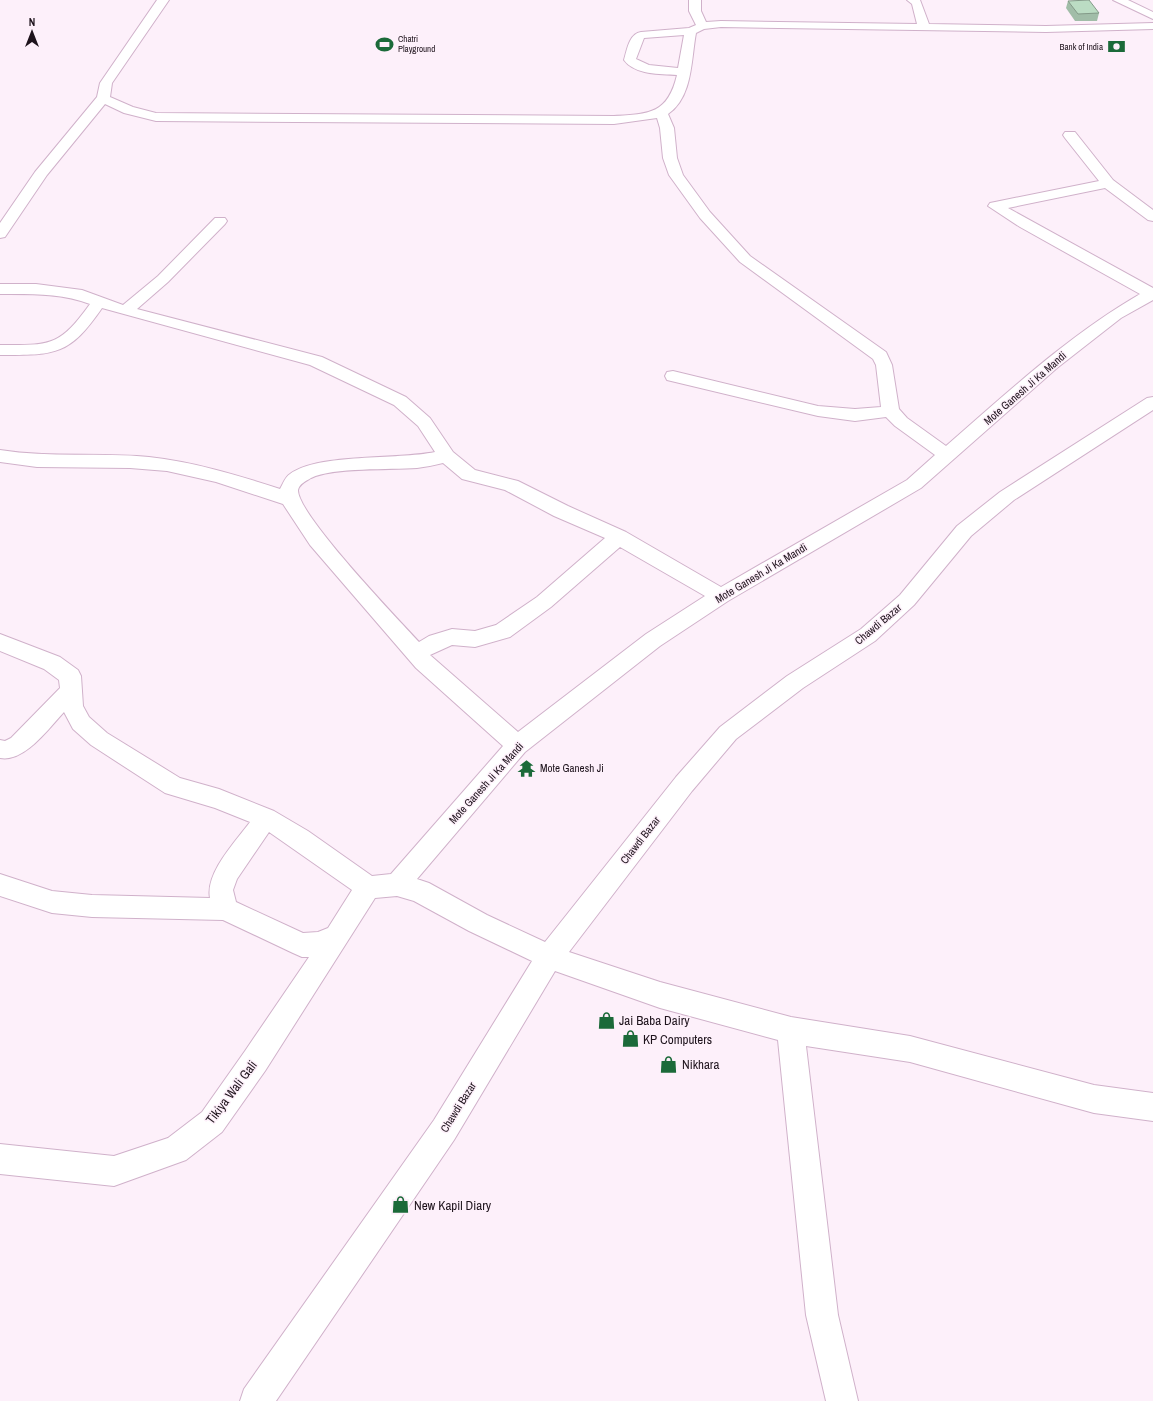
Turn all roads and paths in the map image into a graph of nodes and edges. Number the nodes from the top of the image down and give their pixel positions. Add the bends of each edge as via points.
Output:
1 (163, 0) edge
2 (695, 0) edge
3 (913, 0) edge
4 (1119, 0) edge
5 (1153, 16) edge
6 (1153, 26) edge
7 (924, 27) junction
8 (697, 29) junction
9 (685, 72) junction
10 (103, 98) junction
11 (661, 113) junction
12 (1070, 135) dead end
13 (1108, 183) junction
14 (1153, 217) edge
15 (220, 221) dead end
16 (0, 234) edge
17 (0, 289) edge
18 (1152, 293) edge
19 (99, 302) junction
20 (126, 310) junction
21 (0, 350) edge
22 (673, 376) dead end
23 (1153, 402) edge
24 (890, 411) junction
25 (947, 455) junction
26 (0, 456) edge
27 (447, 456) junction
28 (290, 498) junction
29 (619, 537) junction
30 (721, 596) junction
31 (0, 642) edge
32 (416, 653) junction
33 (71, 691) junction
34 (517, 746) junction
35 (0, 749) edge
36 (266, 818) junction
37 (0, 885) edge
38 (396, 885) junction
39 (368, 887) junction
40 (225, 909) junction
41 (337, 936) junction
42 (549, 957) junction
43 (791, 1030) junction
44 (1153, 1108) edge
45 (0, 1159) edge
46 (256, 1401) edge
47 (842, 1401) edge

1 - 10 street via 106,83
2 - 8 street
3 - 7 street
4 - 5 street
6 - 7 street via 1046,29
7 - 8 street via 721,24
8 - 9 street via 686,50
8 - 9 street via 640,35 630,60 644,67
9 - 11 street via 672,104
10 - 11 street via 117,107 156,117 614,120
10 - 16 street via 42,172
11 - 24 street via 667,128 670,158 676,175 705,215 745,259 880,356 884,365
12 - 13 street
13 - 14 street
13 - 18 street via 995,206
15 - 20 street via 163,279
17 - 19 street via 36,289 75,294
18 - 25 street, Mote Ganesh Ji Ka Mandi via 1115,315 1051,364
19 - 20 street
19 - 21 street via 83,325 60,344 48,349
20 - 27 street via 316,361 400,401 424,422
22 - 24 street via 818,411 855,415
23 - 42 street, Chawdi Bazar via 1007,496 964,531 906,600 868,635 795,682 728,733 684,784
24 - 25 street
25 - 30 street, Mote Ganesh Ji Ka Mandi via 914,484
26 - 28 street via 42,461 149,463 213,474
27 - 28 street via 418,462 338,466 307,472 295,479 289,489
27 - 29 street via 469,474 511,486
28 - 32 street via 317,540
29 - 30 street
29 - 32 street via 544,602 503,631 475,639 452,637
30 - 34 street, Mote Ganesh Ji Ka Mandi via 653,640
31 - 33 street via 52,664 70,676
32 - 34 street
33 - 35 street via 19,745 5,750
33 - 36 street via 72,706 81,723 100,739 173,786 219,799
34 - 38 street, Mote Ganesh Ji Ka Mandi
36 - 39 street
36 - 40 street via 226,874 221,890
37 - 40 street via 60,902 124,907
38 - 39 street
38 - 42 street via 420,891 478,923
39 - 41 street, Tikiya Wali Gali
40 - 41 street via 302,945 319,944
41 - 45 street, Tikiya Wali Gali via 212,1122 176,1150 114,1171
42 - 43 street via 660,995
42 - 46 street, Chawdi Bazar via 444,1130
43 - 44 street via 910,1049 1094,1099
43 - 47 street via 822,1315

